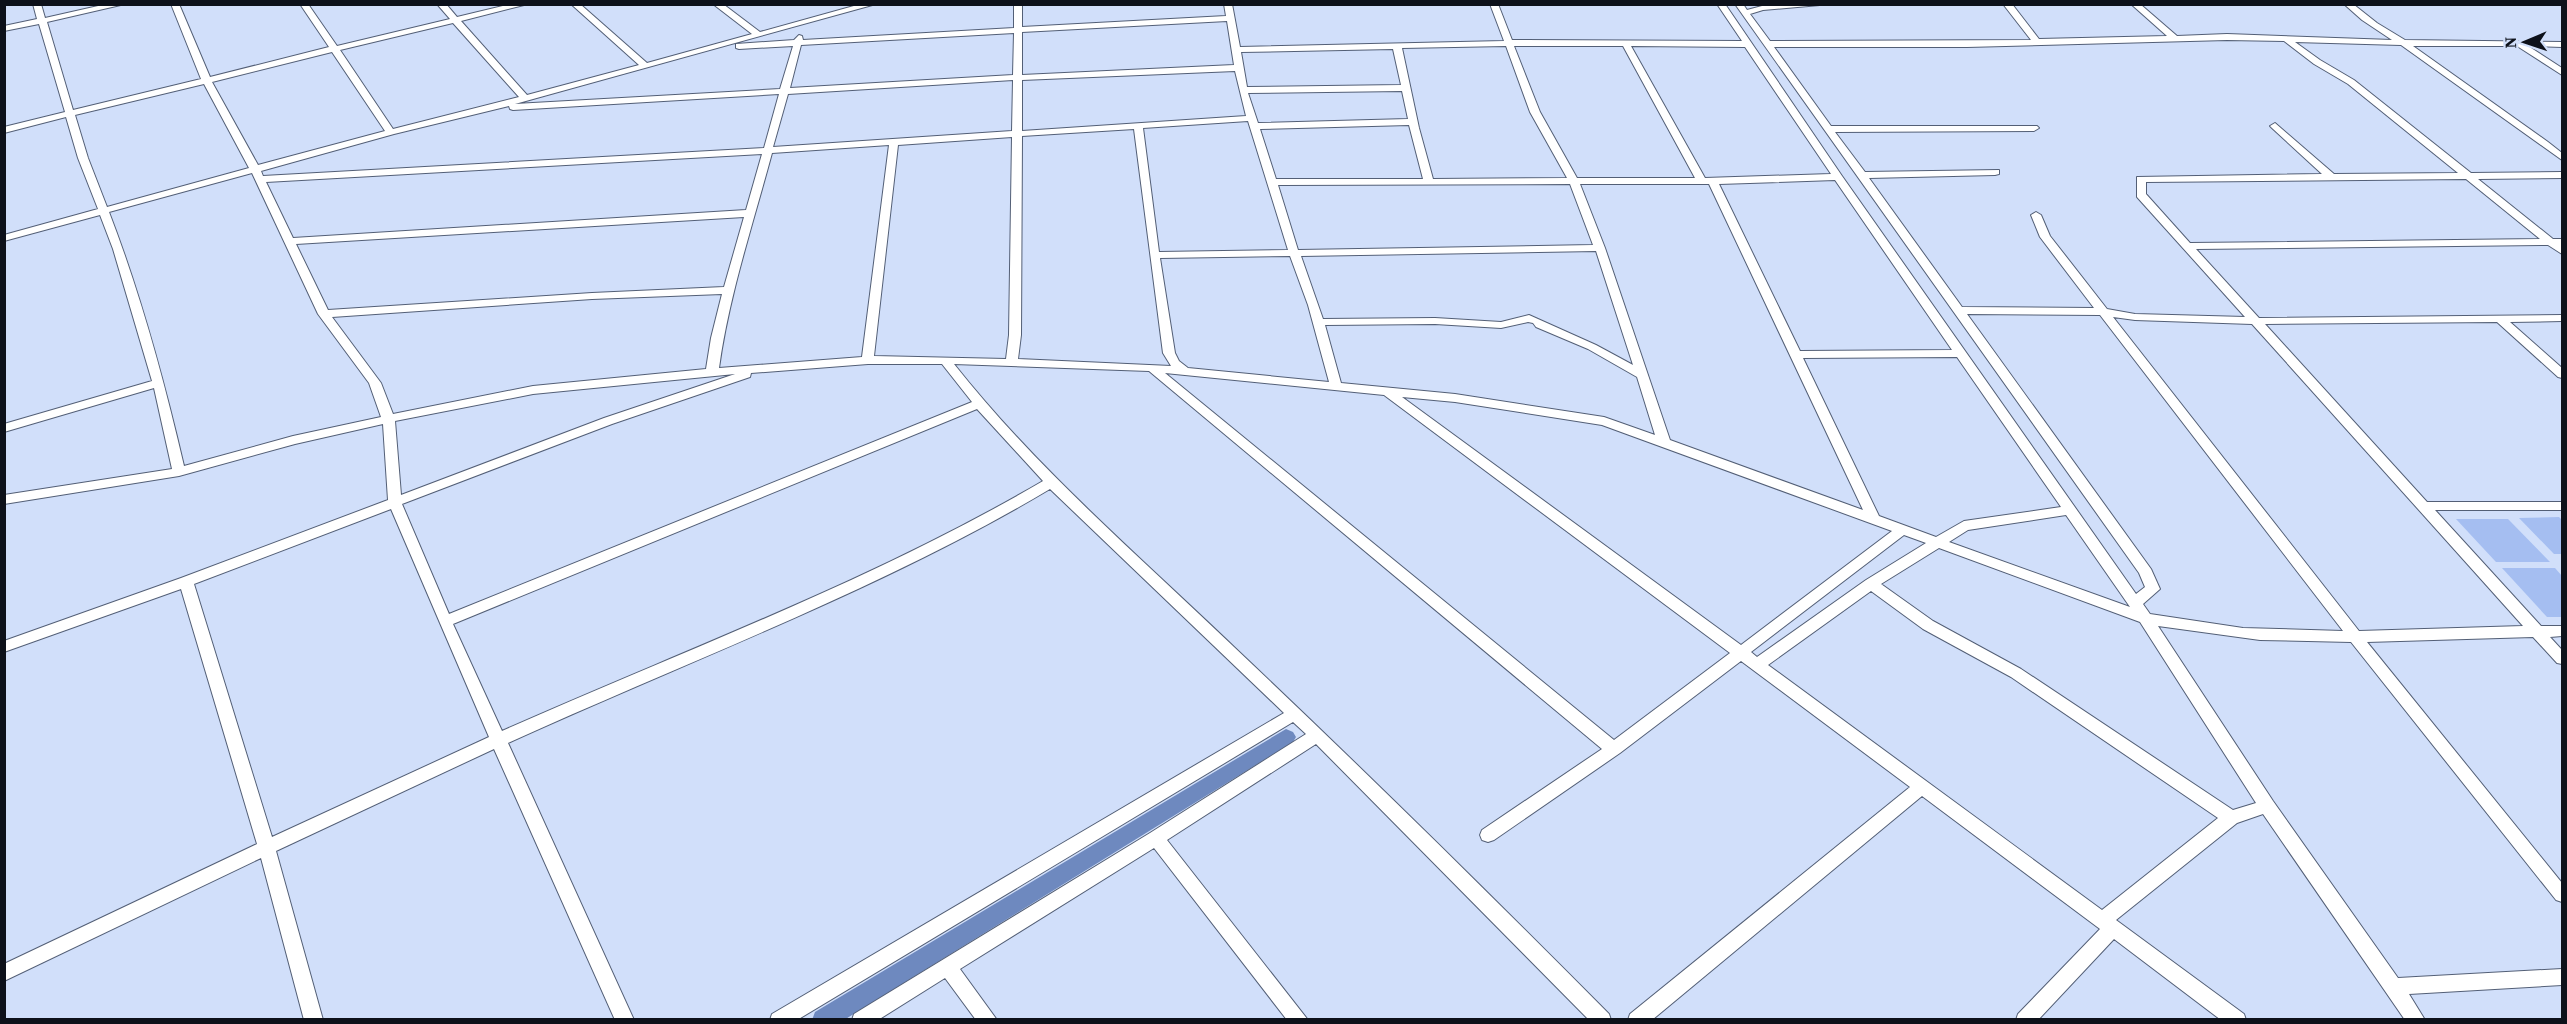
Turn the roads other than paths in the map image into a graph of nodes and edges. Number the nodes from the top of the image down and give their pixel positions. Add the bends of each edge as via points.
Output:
1 (37, 4) edge
2 (121, 4) edge
3 (175, 4) edge
4 (304, 4) edge
5 (441, 4) edge
6 (524, 4) edge
7 (575, 4) edge
8 (717, 4) edge
9 (872, 4) edge
10 (1018, 4) edge
11 (1228, 4) edge
12 (1494, 4) edge
13 (1721, 4) edge
14 (1827, 4) edge
15 (2007, 4) edge
16 (2135, 4) edge
17 (2348, 4) edge
18 (845, 8) edge
19 (1742, 9) edge
20 (1231, 18) junction
21 (453, 20) junction
22 (42, 21) junction
23 (802, 23) junction
24 (4, 29) edge
25 (1018, 31) junction
26 (759, 35) junction
27 (2174, 38) junction
28 (2287, 40) junction
29 (2036, 41) junction
30 (1510, 43) junction
31 (2404, 43) junction
32 (798, 44) junction
33 (1626, 44) junction
34 (1746, 44) junction
35 (1768, 44) junction
36 (2519, 44) junction
37 (2562, 44) edge
38 (1397, 45) junction
39 (713, 47) junction
40 (335, 49) junction
41 (1237, 50) junction
42 (645, 65) junction
43 (1238, 68) junction
44 (2562, 72) edge
45 (1017, 78) junction
46 (206, 79) junction
47 (1406, 88) junction
48 (1243, 90) junction
49 (783, 92) junction
50 (525, 98) junction
51 (487, 109) junction
52 (69, 114) junction
53 (1254, 122) junction
54 (1413, 122) junction
55 (1138, 125) junction
56 (2275, 126) dead end
57 (2034, 128) dead end
58 (1829, 129) junction
59 (4, 130) edge
60 (391, 132) junction
61 (1017, 133) junction
62 (894, 141) junction
63 (768, 151) junction
64 (2562, 157) edge
65 (1995, 172) dead end
66 (257, 174) junction
67 (1863, 175) junction
68 (2562, 175) edge
69 (1838, 177) junction
70 (2331, 177) junction
71 (2468, 177) junction
72 (1573, 180) junction
73 (1429, 181) junction
74 (1707, 181) junction
75 (1273, 182) junction
76 (104, 211) junction
77 (751, 213) junction
78 (2036, 215) dead end
79 (4, 238) edge
80 (290, 242) junction
81 (2557, 242) edge
82 (2187, 246) junction
83 (1600, 248) junction
84 (2562, 251) edge
85 (1294, 253) junction
86 (1154, 255) junction
87 (729, 290) junction
88 (1960, 310) junction
89 (2104, 312) junction
90 (324, 314) junction
91 (2562, 318) edge
92 (2500, 319) junction
93 (2256, 321) junction
94 (1319, 322) junction
95 (1961, 353) junction
96 (1796, 355) junction
97 (868, 360) junction
98 (945, 360) junction
99 (1012, 362) junction
100 (767, 368) junction
101 (1152, 368) junction
102 (1184, 371) junction
103 (712, 372) junction
104 (2562, 374) edge
105 (1643, 376) junction
106 (159, 383) junction
107 (1336, 387) junction
108 (1386, 390) junction
109 (979, 404) junction
110 (389, 420) junction
111 (4, 428) edge
112 (1664, 442) junction
113 (179, 472) junction
114 (1052, 482) junction
115 (4, 500) edge
116 (394, 503) junction
117 (2423, 506) junction
118 (2562, 506) edge
119 (2071, 510) junction
120 (1873, 518) junction
121 (1903, 529) junction
122 (1937, 542) junction
123 (186, 582) junction
124 (1870, 585) junction
125 (2135, 603) junction
126 (2145, 618) junction
127 (445, 622) junction
128 (2537, 631) junction
129 (2562, 631) edge
130 (2355, 637) junction
131 (4, 647) edge
132 (1739, 652) junction
133 (2562, 659) edge
134 (1756, 665) junction
135 (1294, 714) junction
136 (1316, 736) junction
137 (500, 739) junction
138 (1614, 749) junction
139 (1922, 787) junction
140 (2267, 806) junction
141 (2231, 818) junction
142 (1488, 835) dead end
143 (1156, 838) junction
144 (266, 846) junction
145 (2562, 895) edge
146 (2107, 924) junction
147 (948, 967) junction
148 (4, 974) edge
149 (2562, 977) edge
150 (2392, 987) junction
151 (314, 1020) edge
152 (625, 1020) edge
153 (779, 1020) edge
154 (861, 1020) edge
155 (988, 1020) edge
156 (1299, 1020) edge
157 (1602, 1020) edge
158 (1636, 1020) edge
159 (2025, 1020) edge
160 (2237, 1020) edge
161 (2416, 1020) edge

1 - 22 street
2 - 22 street
3 - 46 street
4 - 40 street
5 - 21 street
6 - 21 street
7 - 42 street
8 - 26 street
9 - 18 street
10 - 25 street
11 - 20 street
12 - 30 street
13 - 34 street
14 - 19 street
15 - 29 street
16 - 27 street
17 - 31 street via 2379,30
18 - 23 street
19 - 35 street
20 - 25 street
20 - 41 street
21 - 40 street
21 - 50 street
22 - 24 street
22 - 52 street
23 - 26 street
23 - 32 street
25 - 32 street
25 - 45 street
26 - 39 street
27 - 28 street
27 - 29 street
28 - 31 street
28 - 71 street via 2351,82
29 - 35 street
30 - 33 street
30 - 38 street
30 - 72 street via 1536,112
31 - 36 street
31 - 64 street
32 - 39 street
32 - 49 street
33 - 34 street
33 - 74 street
34 - 69 street
35 - 58 street
36 - 37 street
36 - 44 street
38 - 41 street
38 - 47 street
39 - 42 street
40 - 46 street
40 - 60 street
41 - 43 street
42 - 50 street
43 - 45 street
43 - 48 street
45 - 49 street
45 - 61 street
46 - 52 street
46 - 66 street
47 - 48 street
47 - 54 street
48 - 53 street
49 - 51 street
49 - 63 street
50 - 51 street
51 - 60 street
52 - 59 street
52 - 76 street
53 - 54 street
53 - 55 street
53 - 75 street
54 - 73 street
55 - 61 street
55 - 86 street
56 - 70 street
57 - 58 street
58 - 67 street
60 - 66 street
61 - 62 street
61 - 99 street
62 - 63 street
62 - 97 street
63 - 66 street
63 - 77 street
65 - 67 street
66 - 76 street
66 - 80 street
67 - 88 street
68 - 71 street
69 - 74 street
69 - 95 street
70 - 71 street
70 - 82 street via 2141,178 2141,195
71 - 81 street
72 - 73 street
72 - 74 street
72 - 83 street
73 - 75 street
74 - 96 street
75 - 85 street
76 - 79 street
76 - 106 street
77 - 80 street
77 - 87 street
78 - 89 street via 2045,237
80 - 90 street
81 - 82 street
81 - 84 street
82 - 93 street
83 - 85 street
83 - 105 street
85 - 86 street
85 - 94 street
86 - 102 street via 1169,353
87 - 90 street
87 - 103 street
88 - 89 street
88 - 125 street via 2146,572 2153,589
89 - 93 street via 2135,317
89 - 130 street
90 - 110 street via 375,383
91 - 92 street
92 - 93 street
92 - 104 street
93 - 117 street
94 - 105 street via 1501,324 1529,318
94 - 107 street
95 - 96 street
95 - 119 street
96 - 120 street
97 - 98 street
97 - 100 street
98 - 99 street
98 - 109 street
99 - 101 street
100 - 103 street
100 - 116 street via 608,422
101 - 102 street
101 - 138 street
102 - 107 street
103 - 110 street via 533,390
105 - 112 street
106 - 111 street
106 - 113 street
107 - 108 street
108 - 112 street via 1604,421
108 - 132 street
109 - 114 street
109 - 127 street
110 - 113 street via 293,440
110 - 116 street
112 - 120 street
113 - 115 street
114 - 135 street
114 - 137 street via 1011,508 877,575
116 - 123 street
116 - 127 street
117 - 118 street
117 - 128 street
119 - 122 street via 1964,526
119 - 125 street
120 - 121 street
121 - 122 street
121 - 132 street
122 - 124 street
122 - 126 street
123 - 131 street
123 - 144 street
124 - 134 street
124 - 141 street via 1928,625 2016,673
125 - 126 street
126 - 130 street via 2230,632
126 - 140 street
127 - 137 street
128 - 129 street
128 - 130 street
128 - 133 street
130 - 145 street
132 - 134 street
132 - 138 street
134 - 139 street
135 - 136 street
135 - 153 street
136 - 143 street
136 - 157 street via 1444,858
137 - 144 street
137 - 152 street
138 - 142 street
139 - 146 street
139 - 158 street
140 - 141 street
140 - 150 street
141 - 146 street
143 - 147 street
143 - 156 street
144 - 148 street
144 - 151 street
146 - 159 street
146 - 160 street
147 - 154 street
147 - 155 street
149 - 150 street
150 - 161 street

